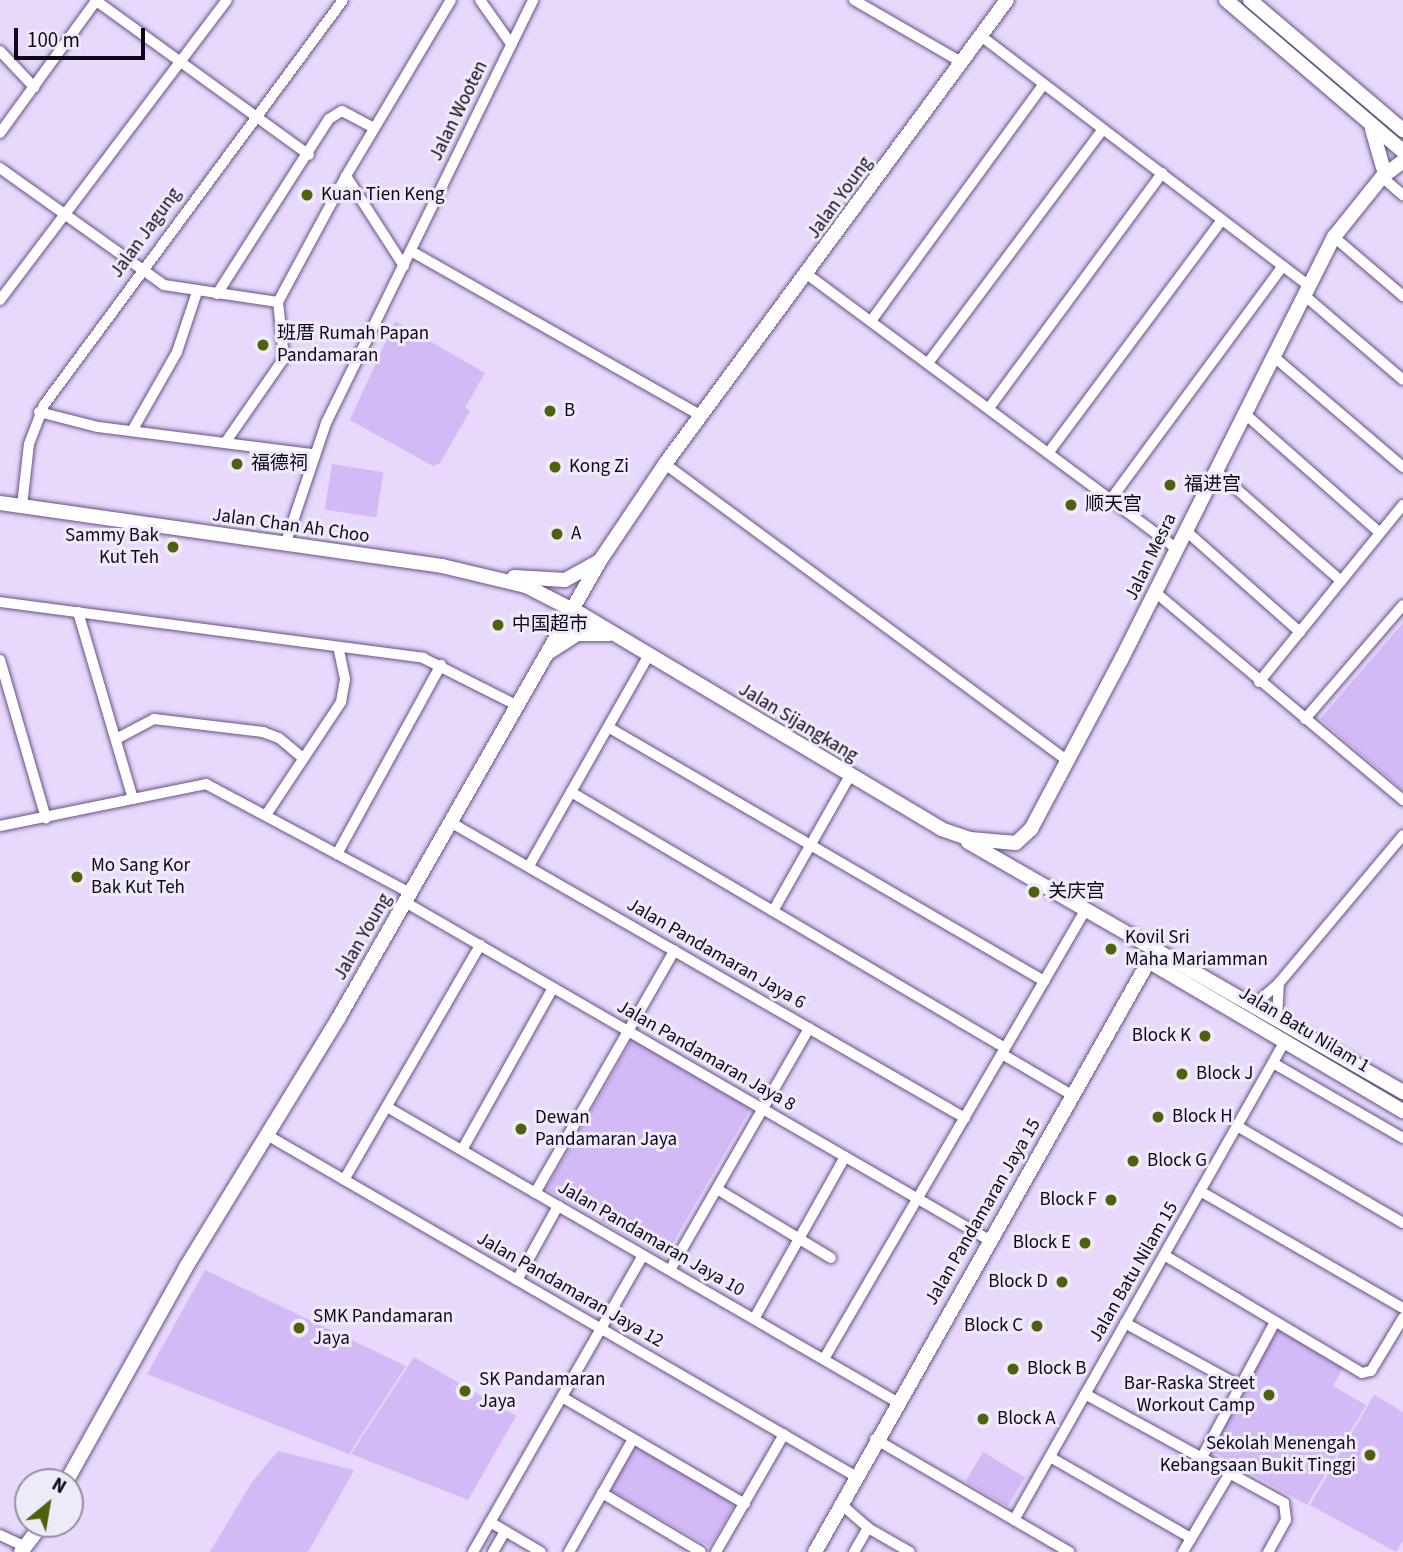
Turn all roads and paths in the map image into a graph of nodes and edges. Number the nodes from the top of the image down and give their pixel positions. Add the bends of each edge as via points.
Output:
1 (96, 0) edge
2 (227, 0) edge
3 (343, 0) edge
4 (451, 0) edge
5 (480, 0) edge
6 (533, 0) edge
7 (854, 0) edge
8 (1007, 0) edge
9 (1226, 0) edge
10 (1250, 0) edge
11 (981, 36) junction
12 (511, 44) junction
13 (0, 51) edge
14 (961, 62) junction
15 (180, 65) junction
16 (1044, 84) junction
17 (34, 87) junction
18 (1373, 105) junction
19 (254, 117) junction
20 (1370, 123) junction
21 (374, 128) junction
22 (1103, 129) junction
23 (1403, 130) edge
24 (0, 134) edge
25 (1402, 150) edge
26 (309, 155) junction
27 (0, 169) edge
28 (1162, 173) junction
29 (1390, 173) edge
30 (346, 176) junction
31 (1403, 195) edge
32 (66, 216) junction
33 (1222, 220) junction
34 (1334, 237) junction
35 (411, 251) junction
36 (404, 266) junction
37 (1282, 267) junction
38 (140, 272) junction
39 (808, 275) junction
40 (1306, 291) junction
41 (197, 292) junction
42 (217, 294) junction
43 (1403, 296) edge
44 (0, 300) edge
45 (278, 302) junction
46 (871, 321) junction
47 (1273, 356) junction
48 (928, 363) junction
49 (1403, 380) edge
50 (989, 408) junction
51 (39, 412) junction
52 (1244, 413) junction
53 (701, 416) junction
54 (132, 431) junction
55 (225, 443) junction
56 (1049, 452) junction
57 (313, 454) junction
58 (665, 464) junction
59 (1403, 467) edge
60 (1215, 470) junction
61 (1111, 499) junction
62 (0, 503) edge
63 (1403, 505) edge
64 (22, 506) junction
65 (1185, 530) junction
66 (1380, 533) junction
67 (285, 545) junction
68 (1176, 548) junction
69 (601, 559) junction
70 (479, 574) junction
71 (1341, 581) junction
72 (1155, 592) junction
73 (0, 602) edge
74 (1403, 605) edge
75 (570, 608) junction
76 (78, 612) junction
77 (1300, 632) junction
78 (614, 634) junction
79 (340, 650) junction
80 (649, 655) junction
81 (0, 660) edge
82 (541, 661) junction
83 (441, 665) junction
84 (1259, 681) junction
85 (516, 705) junction
86 (1305, 719) junction
87 (608, 727) junction
88 (118, 738) junction
89 (303, 758) junction
90 (1066, 760) junction
91 (849, 777) junction
92 (571, 792) junction
93 (133, 799) junction
94 (1403, 800) edge
95 (266, 815) junction
96 (46, 818) junction
97 (450, 822) junction
98 (0, 826) edge
99 (952, 834) junction
100 (1403, 835) edge
101 (1016, 843) joint
102 (810, 845) junction
103 (337, 854) junction
104 (529, 866) junction
105 (408, 897) junction
106 (1086, 909) junction
107 (773, 911) junction
108 (480, 946) junction
109 (675, 950) junction
110 (1152, 956) junction
111 (1044, 981) junction
112 (1279, 983) junction
113 (553, 988) junction
114 (1254, 1005) junction
115 (1277, 1019) junction
116 (809, 1028) junction
117 (628, 1031) junction
118 (1285, 1041) junction
119 (1004, 1051) junction
120 (1273, 1063) junction
121 (1403, 1092) edge
122 (1072, 1095) junction
123 (387, 1107) junction
124 (762, 1109) junction
125 (1403, 1111) edge
126 (964, 1118) junction
127 (1237, 1126) junction
128 (267, 1135) junction
129 (1403, 1138) edge
130 (462, 1150) junction
131 (845, 1157) junction
132 (344, 1180) junction
133 (717, 1189) junction
134 (1200, 1191) junction
135 (535, 1193) junction
136 (918, 1199) junction
137 (558, 1206) junction
138 (1403, 1223) edge
139 (799, 1239) junction
140 (989, 1240) junction
141 (643, 1255) junction
142 (1164, 1255) junction
143 (831, 1258) dead end
144 (670, 1270) junction
145 (517, 1280) junction
146 (1403, 1308) edge
147 (1403, 1318) edge
148 (754, 1319) junction
149 (1275, 1322) junction
150 (1125, 1323) junction
151 (601, 1328) junction
152 (824, 1359) junction
153 (1240, 1386) junction
154 (1085, 1394) junction
155 (562, 1397) junction
156 (897, 1402) junction
157 (783, 1434) junction
158 (875, 1439) junction
159 (633, 1440) junction
160 (1049, 1457) junction
161 (1202, 1457) junction
162 (74, 1468) edge
163 (1230, 1473) junction
164 (855, 1475) junction
165 (602, 1493) junction
166 (845, 1500) junction
167 (745, 1504) junction
168 (1014, 1520) junction
169 (490, 1522) junction
170 (868, 1528) junction
171 (505, 1531) junction
172 (0, 1535) edge
173 (1191, 1538) junction
174 (28, 1547) edge
175 (473, 1552) edge
176 (493, 1552) edge
177 (541, 1552) edge
178 (569, 1552) edge
179 (701, 1552) edge
180 (716, 1552) edge
181 (815, 1552) edge
182 (854, 1552) edge
183 (910, 1552) edge
184 (1069, 1552) edge
185 (1183, 1552) edge
186 (1268, 1552) edge

1 - 15 street
1 - 17 street
2 - 15 street
3 - 19 street, Jalan Jagung
4 - 21 street
5 - 12 street
6 - 12 street, Jalan Wooten
7 - 14 street
8 - 11 main road, Jalan Young
9 - 20 main road
10 - 18 main road
11 - 14 main road, Jalan Young
11 - 16 street
12 - 35 street, Jalan Wooten
13 - 17 street
14 - 39 main road, Jalan Young
15 - 19 street
15 - 32 street
16 - 22 street
16 - 46 street
17 - 24 street
18 - 23 main road
18 - 25 main road
19 - 26 street
19 - 38 street, Jalan Jagung
20 - 25 main road
20 - 29 main road
21 - 26 street via 354,115 336,112
21 - 30 street
22 - 28 street
22 - 48 street
25 - 29 main road, Jalan Mesra
26 - 42 street
27 - 32 street
28 - 33 street
28 - 50 street
29 - 31 street
29 - 34 main road, Jalan Mesra
30 - 36 street
30 - 45 street
32 - 38 street
32 - 44 street
33 - 37 street
33 - 56 street
34 - 40 main road, Jalan Mesra
34 - 43 street
35 - 36 street, Jalan Wooten
35 - 53 street
36 - 57 street, Jalan Wooten
37 - 40 street
37 - 61 street
38 - 41 street via 164,285
38 - 51 street, Jalan Jagung
39 - 46 street
39 - 53 main road, Jalan Young
40 - 47 main road, Jalan Mesra
40 - 49 street
41 - 42 street
41 - 54 street via 177,352
42 - 45 street
45 - 55 street via 284,358
46 - 48 street
47 - 52 main road, Jalan Mesra
47 - 59 street
48 - 50 street
50 - 56 street
51 - 54 street
51 - 64 street, Jalan Jagung via 29,444
52 - 60 main road, Jalan Mesra
52 - 66 street
53 - 58 main road, Jalan Young
54 - 55 street
55 - 57 street
56 - 61 street
57 - 67 street, Jalan Wooten
58 - 69 main road, Jalan Young
58 - 90 street
60 - 65 main road, Jalan Mesra
60 - 71 street
61 - 68 street
62 - 64 main road, Jalan Chan Ah Choo
63 - 66 street
64 - 67 main road, Jalan Chan Ah Choo
65 - 68 main road, Jalan Mesra
65 - 77 street
66 - 71 street
67 - 70 main road, Jalan Chan Ah Choo
68 - 72 main road, Jalan Mesra
69 - 70 main road via 565,580
69 - 75 main road, Jalan Young
70 - 75 main road, Jalan Chan Ah Choo via 526,586
71 - 77 street
72 - 84 street
72 - 90 main road, Jalan Mesra
73 - 76 street
74 - 86 street
75 - 78 main road, Jalan Sijangkang
75 - 82 main road, Jalan Young
76 - 79 street
76 - 88 street
77 - 84 street
78 - 80 main road, Jalan Sijangkang
78 - 82 main road via 577,634
79 - 83 street via 423,658
79 - 89 street via 345,690
80 - 87 street
80 - 91 main road, Jalan Sijangkang
81 - 96 street
82 - 85 main road, Jalan Young
83 - 85 street
83 - 103 street
84 - 86 street
85 - 97 main road, Jalan Young
86 - 94 street
87 - 92 street
87 - 102 street
88 - 89 street via 154,719 263,732 279,738
88 - 93 street
89 - 95 street
90 - 101 main road, Jalan Mesra via 1031,829
91 - 99 main road, Jalan Sijangkang
91 - 102 street
92 - 104 street
92 - 107 street
93 - 95 street, Jalan Pandamaran Jaya 8 via 206,784
93 - 96 street, Jalan Pandamaran Jaya 8
95 - 103 street, Jalan Pandamaran Jaya 8
96 - 98 street, Jalan Pandamaran Jaya 8
97 - 104 street, Jalan Pandamaran Jaya 6
97 - 105 main road, Jalan Young
99 - 101 main road, Jalan Sijangkang
99 - 106 main road, Jalan Batu Nilam 1
100 - 112 street
102 - 107 street
102 - 111 street
103 - 105 street, Jalan Pandamaran Jaya 8
104 - 109 street, Jalan Pandamaran Jaya 6
105 - 108 street, Jalan Pandamaran Jaya 8
105 - 128 main road, Jalan Young
106 - 110 main road, Jalan Batu Nilam 1
106 - 111 street
107 - 119 street
108 - 113 street, Jalan Pandamaran Jaya 8
108 - 123 street
109 - 116 street, Jalan Pandamaran Jaya 6
109 - 117 street
110 - 114 main road, Jalan Batu Nilam 1
110 - 118 main road, Jalan Batu Nilam 1
110 - 122 main road, Jalan Pandamaran Jaya 15
111 - 119 street
112 - 114 street
112 - 115 street
113 - 117 street, Jalan Pandamaran Jaya 8
113 - 130 street
114 - 115 main road, Jalan Batu Nilam 1
115 - 121 main road, Jalan Batu Nilam 1
116 - 124 street
116 - 126 street, Jalan Pandamaran Jaya 6
117 - 124 street, Jalan Pandamaran Jaya 8
117 - 135 street
118 - 120 street, Jalan Batu Nilam 15
118 - 125 main road, Jalan Batu Nilam 1
119 - 122 street
119 - 126 street
120 - 127 street, Jalan Batu Nilam 15
120 - 129 street
122 - 140 main road, Jalan Pandamaran Jaya 15
123 - 130 street, Jalan Pandamaran Jaya 10
123 - 132 street
124 - 131 street, Jalan Pandamaran Jaya 8
124 - 133 street
126 - 136 street
127 - 134 street, Jalan Batu Nilam 15
127 - 138 street
128 - 132 street, Jalan Pandamaran Jaya 12
128 - 162 main road, Jalan Young via 186,1267
130 - 135 street, Jalan Pandamaran Jaya 10
131 - 136 street, Jalan Pandamaran Jaya 8
131 - 139 street
132 - 145 street, Jalan Pandamaran Jaya 12
133 - 139 street
133 - 144 street
134 - 142 street, Jalan Batu Nilam 15
134 - 146 street
135 - 137 street, Jalan Pandamaran Jaya 10
136 - 140 street, Jalan Pandamaran Jaya 8
136 - 152 street
137 - 141 street, Jalan Pandamaran Jaya 10
137 - 145 street
139 - 143 street
139 - 148 street
140 - 156 main road, Jalan Pandamaran Jaya 15
141 - 144 street, Jalan Pandamaran Jaya 10
141 - 151 street
142 - 149 street
142 - 150 street, Jalan Batu Nilam 15
144 - 148 street, Jalan Pandamaran Jaya 10
145 - 151 street, Jalan Pandamaran Jaya 12
147 - 149 street via 1367,1373
148 - 152 street, Jalan Pandamaran Jaya 10
149 - 153 street
150 - 153 street
150 - 154 street, Jalan Batu Nilam 15
151 - 155 street
151 - 157 street, Jalan Pandamaran Jaya 12
152 - 156 street, Jalan Pandamaran Jaya 10
153 - 161 street
154 - 160 street, Jalan Batu Nilam 15
154 - 161 street
155 - 159 street
155 - 169 street
156 - 158 main road, Jalan Pandamaran Jaya 15
157 - 164 street, Jalan Pandamaran Jaya 12
157 - 167 street
158 - 164 main road, Jalan Pandamaran Jaya 15
158 - 168 street
159 - 165 street
159 - 167 street
160 - 168 street, Jalan Batu Nilam 15
160 - 173 street
161 - 163 street
163 - 173 street
163 - 186 street via 1284,1503 1286,1520
164 - 166 main road, Jalan Pandamaran Jaya 15
165 - 178 street
165 - 179 street
166 - 170 street
166 - 181 main road, Jalan Pandamaran Jaya 15
167 - 180 street
168 - 184 street
169 - 171 street
169 - 175 street
170 - 182 street
170 - 183 street
171 - 176 street
171 - 177 street
172 - 174 street
173 - 185 street

